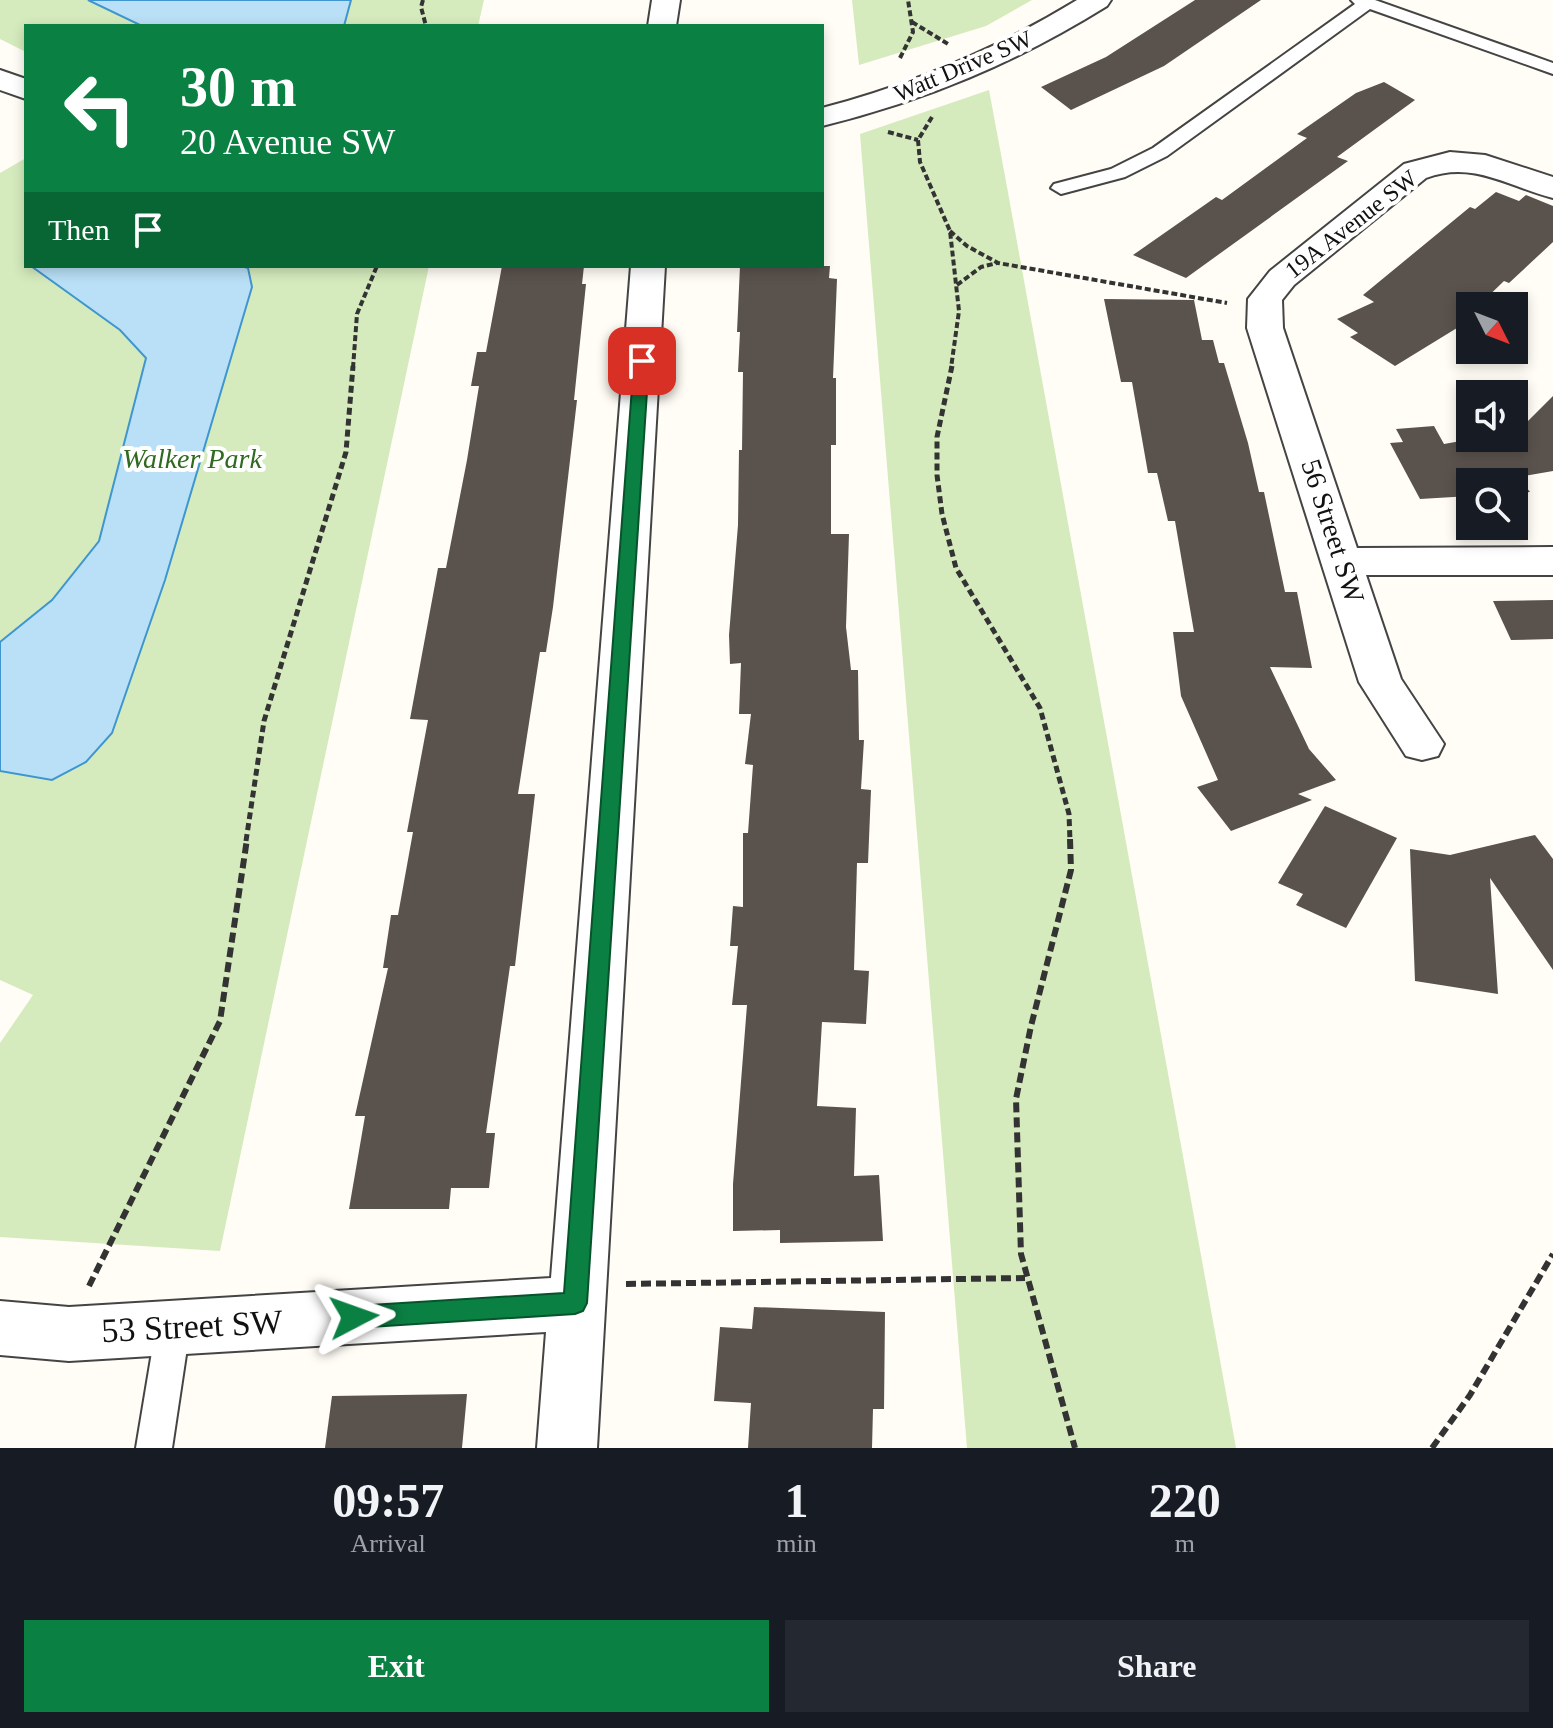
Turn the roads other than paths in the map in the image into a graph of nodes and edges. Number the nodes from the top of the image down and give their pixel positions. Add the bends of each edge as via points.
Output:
1 (666, 0) edge
2 (1097, 0) edge
3 (1364, 2) edge
4 (662, 24) edge
5 (1553, 69) edge
6 (0, 79) edge
7 (24, 89) edge
8 (824, 116) edge
9 (1061, 188) dead end
10 (1553, 188) edge
11 (648, 268) edge
12 (1263, 309) joint
13 (1553, 561) edge
14 (1344, 562) junction
15 (1422, 744) dead end
16 (600, 1294) junction
17 (0, 1328) edge
18 (173, 1328) junction
19 (154, 1448) edge
20 (567, 1448) edge

1 - 4 street
2 - 8 street, Watt Drive SW via 974,67
3 - 5 lane
3 - 9 lane via 1160,152 1118,173
6 - 7 street
10 - 12 street, 19A Avenue SW via 1488,165 1455,161 1426,166 1282,278
11 - 16 street
12 - 14 street, 56 Street SW
13 - 14 street
14 - 15 street, 56 Street SW via 1381,682
16 - 18 street, 53 Street SW
16 - 20 street
17 - 18 street, 53 Street SW via 69,1334
18 - 19 lane

